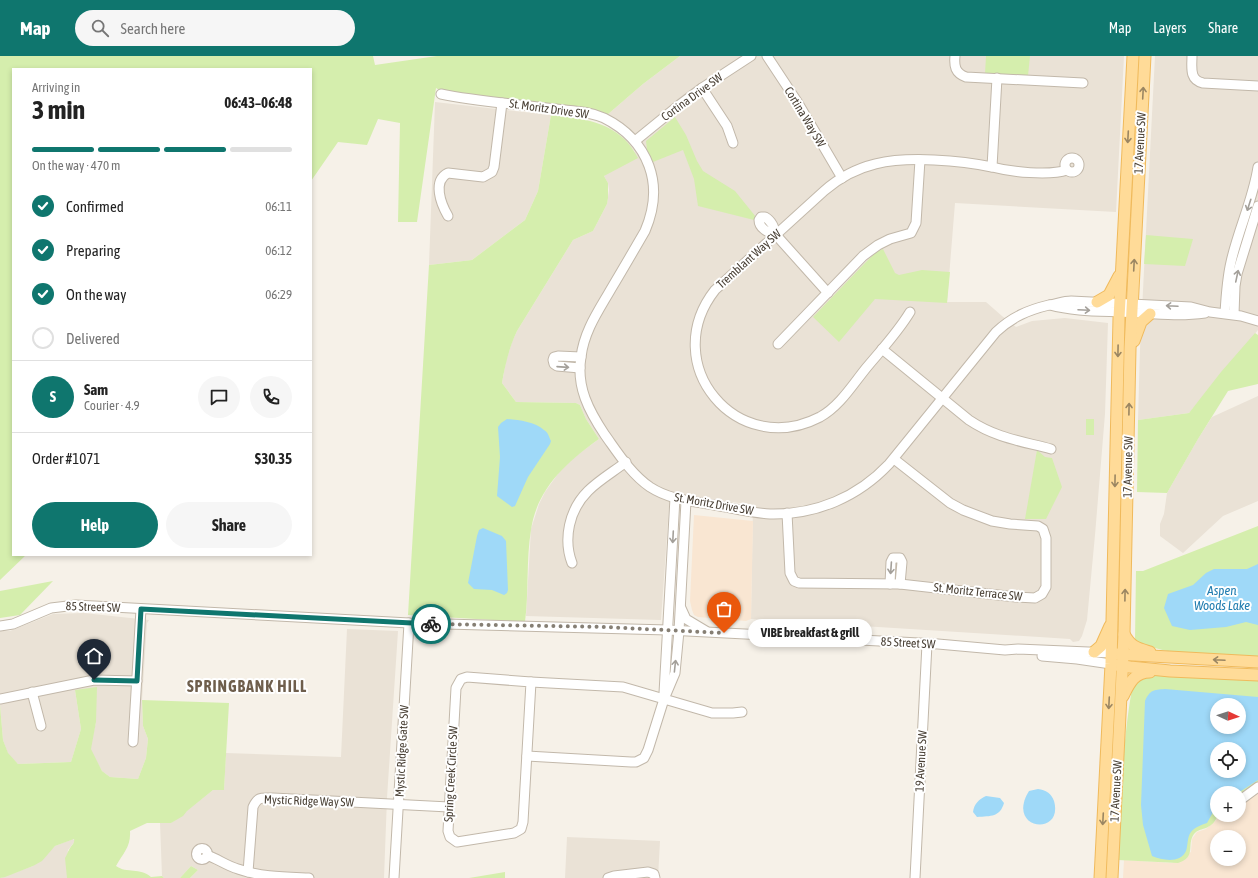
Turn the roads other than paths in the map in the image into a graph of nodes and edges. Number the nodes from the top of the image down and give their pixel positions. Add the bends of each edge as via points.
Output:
1 (751, 56) edge
2 (767, 56) edge
3 (955, 56) edge
4 (1133, 56) edge
5 (1145, 56) edge
6 (1192, 56) edge
7 (997, 78) junction
8 (1083, 83) dead end
9 (1258, 86) edge
10 (702, 88) junction
11 (441, 94) dead end
12 (502, 103) junction
13 (635, 141) junction
14 (733, 143) dead end
15 (920, 160) junction
16 (992, 167) junction
17 (1258, 167) edge
18 (1067, 170) dead end
19 (842, 178) junction
20 (1258, 206) edge
21 (448, 216) dead end
22 (776, 235) junction
23 (1121, 272) junction
24 (828, 293) junction
25 (1097, 302) junction
26 (1050, 305) junction
27 (1119, 307) junction
28 (1132, 308) junction
29 (910, 312) dead end
30 (1210, 312) junction
31 (1150, 314) junction
32 (1230, 314) junction
33 (1258, 321) edge
34 (778, 344) dead end
35 (882, 349) junction
36 (1130, 349) junction
37 (581, 357) junction
38 (580, 368) junction
39 (942, 398) junction
40 (1051, 449) dead end
41 (894, 459) junction
42 (626, 462) junction
43 (675, 498) junction
44 (686, 500) junction
45 (786, 513) junction
46 (572, 563) dead end
47 (890, 584) junction
48 (900, 584) junction
49 (680, 606) junction
50 (141, 609) junction
51 (1113, 620) junction
52 (409, 623) junction
53 (0, 626) edge
54 (668, 630) junction
55 (679, 631) junction
56 (709, 632) junction
57 (1124, 634) junction
58 (927, 644) junction
59 (1005, 650) junction
60 (1094, 652) junction
61 (1123, 655) junction
62 (1156, 656) junction
63 (1112, 659) junction
64 (1258, 662) edge
65 (1123, 666) junction
66 (1170, 671) junction
67 (1258, 674) edge
68 (137, 681) junction
69 (531, 682) junction
70 (32, 692) junction
71 (0, 699) edge
72 (664, 699) junction
73 (1121, 700) junction
74 (742, 712) dead end
75 (41, 726) dead end
76 (133, 742) dead end
77 (527, 756) junction
78 (1105, 780) junction
79 (1117, 781) junction
80 (1258, 786) edge
81 (1246, 795) edge
82 (399, 805) junction
83 (449, 807) junction
84 (207, 855) dead end
85 (248, 872) junction
86 (1100, 873) edge
87 (1112, 873) edge
88 (309, 878) edge
89 (394, 878) edge
90 (608, 878) edge
91 (655, 878) edge
92 (915, 878) edge

1 - 10 street, Cortina Drive SW
2 - 19 street, Cortina Way SW
3 - 7 street via 956,71 963,76
4 -> 23 main road, 17 Avenue SW
28 -> 5 main road, 17 Avenue SW
6 - 9 street via 1193,77 1198,81
7 - 8 street
7 - 16 street
10 - 13 street, Cortina Drive SW
10 - 14 street via 727,126
11 - 12 street, St. Moritz Drive SW
12 - 13 street, St. Moritz Drive SW via 592,114 624,130
12 - 21 street via 492,172 483,177 448,173 441,178 441,198
13 - 37 street, St. Moritz Drive SW via 646,158 652,175 654,194 651,216 645,231 591,324
15 - 16 street, Tremblant Way SW via 957,161
15 - 19 street, Tremblant Way SW via 882,162 854,171
15 - 24 street via 916,223 913,231 870,250
16 - 18 street, Tremblant Way SW via 1010,171 1057,173
17 -> 32 street via 1252,197 1231,260 1227,285
19 - 22 street, Tremblant Way SW
32 -> 20 street via 1237,274
22 - 24 street
22 - 35 street, Tremblant Way SW via 715,290 699,318 695,340 697,362 706,385 715,398 732,414 754,424 776,428 800,425 820,417 833,408
23 - 25 main road via 1110,295
23 - 27 main road, 17 Avenue SW
24 - 34 street
25 - 26 street, St. Moritz Drive SW via 1063,301
25 - 27 street, St. Moritz Drive SW
26 -> 27 street, St. Moritz Drive SW via 1070,310
26 - 39 street, St. Moritz Drive SW via 1024,312 1004,324
27 - 28 street, St. Moritz Drive SW
27 -> 51 main road, 17 Avenue SW
30 -> 28 street via 1191,307
28 - 31 street
28 - 36 main road, 17 Avenue SW
29 - 35 street, Tremblant Way SW
30 - 31 street via 1191,315
30 - 32 street
31 - 36 main road via 1141,322
32 - 33 street
35 - 39 street
57 -> 36 main road, 17 Avenue SW
37 - 38 street, St. Moritz Drive SW
37 -> 38 street via 558,356 553,360 557,366
38 - 42 street, St. Moritz Drive SW via 581,385 593,417
39 - 40 street via 987,431
39 - 41 street, St. Moritz Drive SW
41 - 45 street, St. Moritz Drive SW via 873,480 842,499 821,507
41 - 48 street, St. Moritz Terrace SW via 945,500 962,510 1000,523 1038,526 1043,529 1046,538 1046,587 1044,593 1038,597 1016,597
42 - 43 street, St. Moritz Drive SW via 634,474 650,487
42 - 46 street via 588,491 574,512 567,538
43 - 44 street, St. Moritz Drive SW
43 -> 54 street
44 - 45 street, St. Moritz Drive SW via 769,514
44 - 49 street
45 - 47 street, St. Moritz Terrace SW via 790,573 796,582
47 - 48 street, St. Moritz Terrace SW
48 -> 47 street via 900,558 893,558 891,562
49 - 55 street
49 - 56 street via 686,619
50 - 52 street, 85 Street SW
50 - 53 street, 85 Street SW via 64,606
50 - 68 street
51 - 60 main road via 1101,646
51 - 63 main road, 17 Avenue SW
52 - 54 street, 85 Street SW
52 - 82 street, Mystic Ridge Gate SW
54 - 55 street, 85 Street SW
54 - 72 street
55 - 56 street, 85 Street SW
72 -> 55 street via 675,673
56 - 58 street, 85 Street SW
57 - 61 main road, 17 Avenue SW
57 - 62 main road via 1133,646
58 - 59 street, 85 Street SW
58 - 92 street, 19 Avenue SW
59 - 60 street, 85 Street SW
59 - 63 street, 85 Street SW via 1018,654 1077,659
60 - 63 street, 85 Street SW
61 - 62 main road, 85 Street SW
61 - 63 main road, 85 Street SW
61 - 65 main road, 17 Avenue SW
64 -> 62 main road, 85 Street SW
63 - 65 main road, 85 Street SW
63 -> 78 main road, 17 Avenue SW
65 - 66 main road, 85 Street SW
65 - 73 main road, 17 Avenue SW
66 - 67 main road, 85 Street SW
66 - 73 main road via 1139,674 1133,678
68 - 70 street via 94,680
68 - 76 street
69 - 72 street, Spring Creek Circle SW via 624,687
69 - 77 street, Spring Creek Circle SW
69 - 83 street, Spring Creek Circle SW via 467,677 458,682
70 - 71 street
70 - 75 street
72 - 74 street, Spring Creek Circle SW via 712,713
72 - 77 street via 647,753 640,760 632,762
73 - 79 main road, 17 Avenue SW
77 - 83 street, Spring Creek Circle SW via 523,822 518,831 457,842 448,834
78 - 79 main road
78 -> 86 main road, 17 Avenue SW
79 - 87 main road, 17 Avenue SW
80 - 81 street
82 - 83 street
82 - 85 street, Mystic Ridge Way SW via 259,799 252,807
82 - 89 street, Mystic Ridge Gate SW
84 - 85 street
85 - 88 street via 258,875
86 - 87 main road
90 - 91 street via 648,872 654,874

